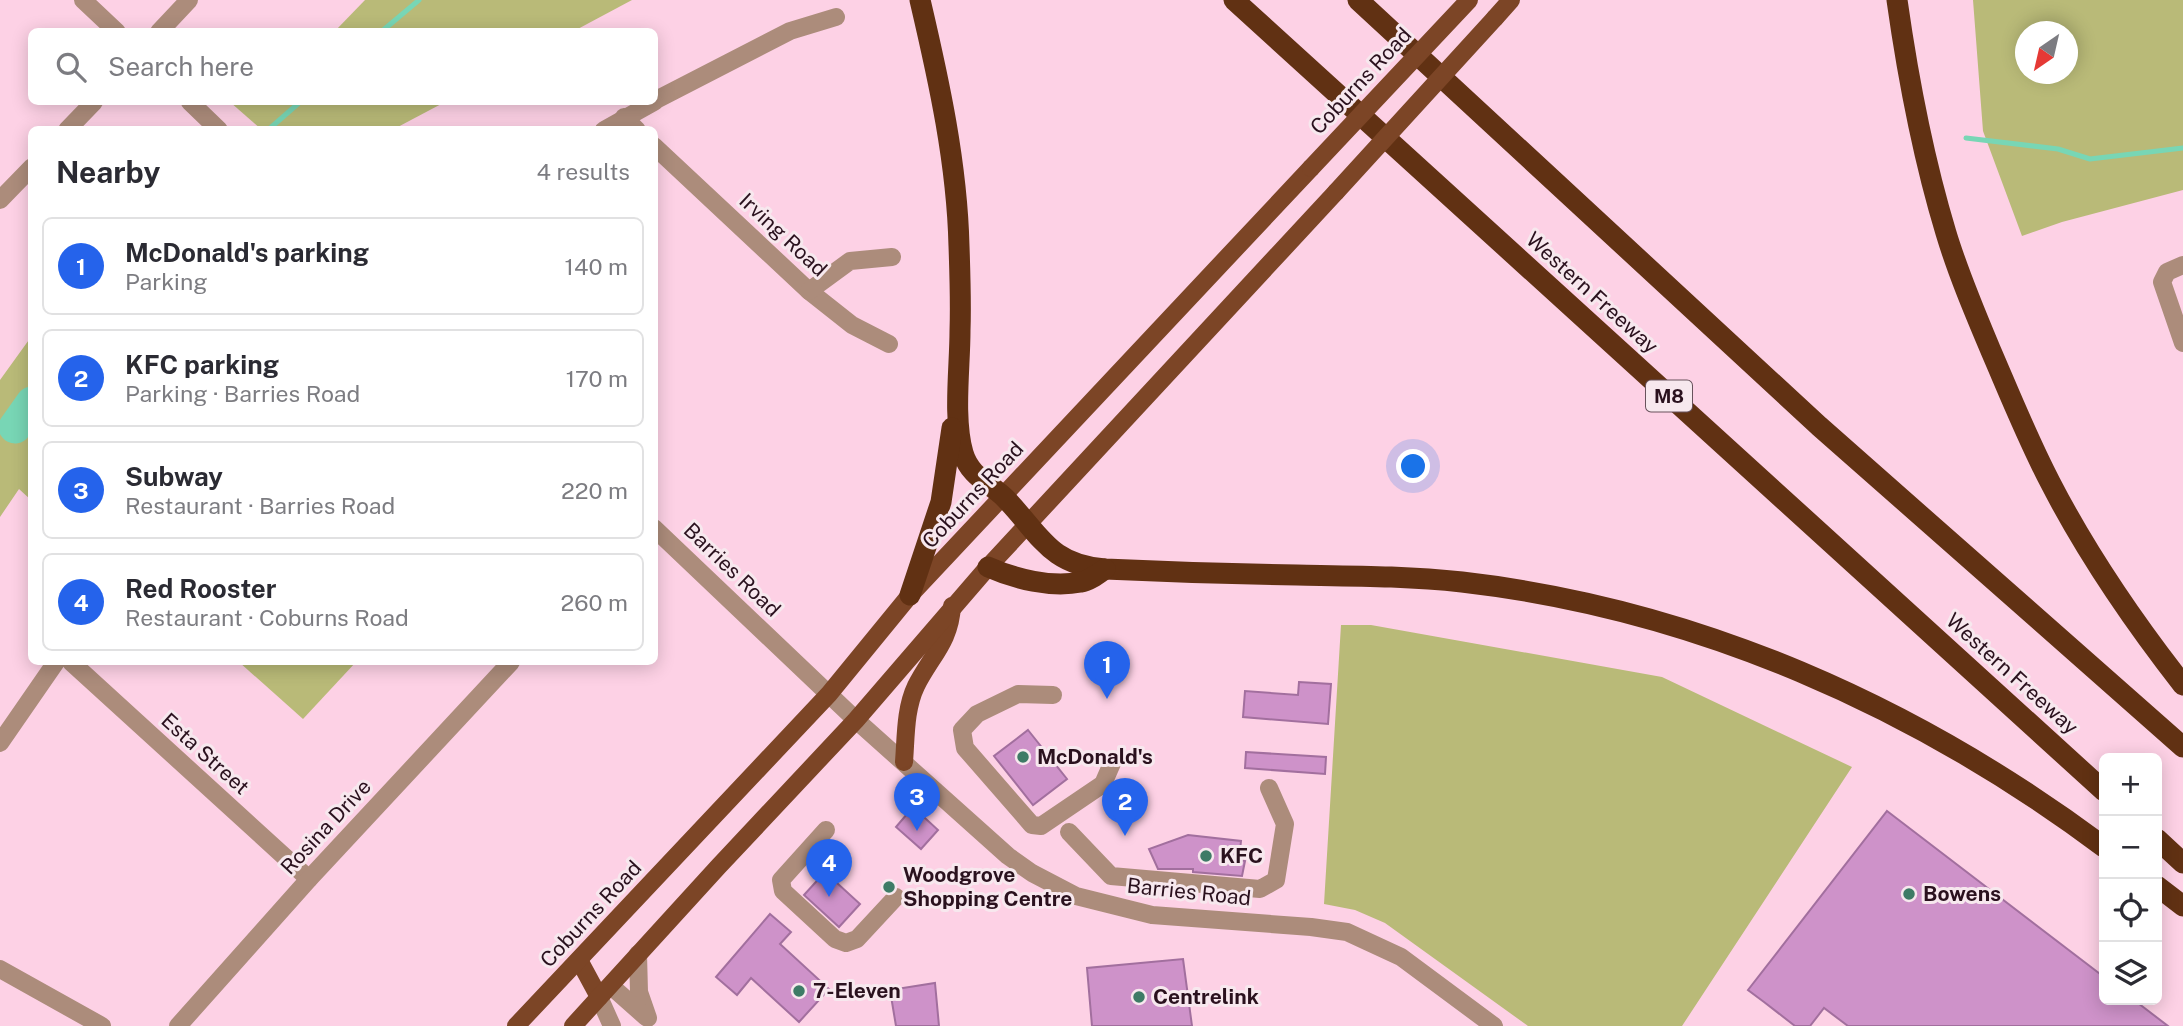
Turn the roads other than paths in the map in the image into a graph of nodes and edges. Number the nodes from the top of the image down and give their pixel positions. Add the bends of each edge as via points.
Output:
1 (83, 0) edge
2 (188, 0) edge
3 (920, 0) edge
4 (1234, 0) edge
5 (1358, 0) edge
6 (1469, 0) edge
7 (1511, 0) edge
8 (1897, 0) edge
9 (836, 17) dead end
10 (113, 28) edge
11 (163, 28) edge
12 (658, 100) edge
13 (91, 105) edge
14 (193, 105) edge
15 (651, 105) edge
16 (631, 123) edge
17 (71, 126) edge
18 (215, 126) edge
19 (658, 150) edge
20 (28, 171) edge
21 (0, 200) edge
22 (892, 257) dead end
23 (2177, 266) edge
24 (809, 291) junction
25 (889, 344) dead end
26 (2183, 344) edge
27 (958, 386) junction
28 (1004, 496) junction
29 (1028, 525) junction
30 (658, 532) edge
31 (988, 567) junction
32 (1105, 569) junction
33 (910, 595) junction
34 (952, 606) junction
35 (54, 665) edge
36 (74, 665) edge
37 (507, 665) edge
38 (2183, 685) edge
39 (829, 694) junction
40 (1053, 695) dead end
41 (856, 720) junction
42 (0, 743) edge
43 (2183, 747) edge
44 (1113, 761) dead end
45 (904, 762) junction
46 (2099, 786) edge
47 (1269, 788) dead end
48 (826, 830) dead end
49 (1069, 832) dead end
50 (2099, 843) edge
51 (2162, 844) edge
52 (2183, 863) edge
53 (309, 879) junction
54 (2162, 890) edge
55 (896, 897) dead end
56 (2183, 906) edge
57 (638, 954) junction
58 (579, 960) junction
59 (0, 969) edge
60 (605, 992) junction
61 (652, 1022) edge
62 (102, 1026) edge
63 (178, 1026) edge
64 (516, 1026) edge
65 (573, 1026) edge
66 (612, 1026) edge
67 (1494, 1026) edge

1 - 10 street
2 - 11 street
3 - 27 highway via 947,126 955,193 961,330
4 - 46 highway, Western Freeway / M8
5 - 43 highway via 1819,426
6 - 28 main road, Coburns Road, bridge
7 - 29 main road, bridge
8 - 38 highway via 1916,113 1946,234 2004,382 2081,538
9 - 12 street via 790,31
13 - 17 street
14 - 18 street
15 - 16 street
19 - 24 street, Irving Road
20 - 21 street
22 - 24 street via 850,261
23 - 26 street via 2164,276 2163,290
24 - 25 street, Irving Road via 852,325
27 - 28 highway via 963,454 977,477
27 - 33 highway via 942,502
28 - 29 highway
28 - 33 main road, Coburns Road
29 - 31 main road
29 - 32 highway via 1065,559
30 - 39 street, Barries Road
31 - 32 highway via 1005,575 1053,583 1083,582
31 - 34 main road
32 - 50 highway via 1459,582 1560,597 1641,616 1763,655 1864,698 1994,772
33 - 39 main road, Coburns Road
34 - 41 main road
34 - 45 main road via 946,638 910,704
35 - 42 street
36 - 53 street, Esta Street
37 - 53 street, Rosina Drive
39 - 41 street, Barries Road
39 - 58 main road, Coburns Road
40 - 44 street via 1018,694 977,714 962,730 965,748 1032,825 1041,826 1103,783
41 - 45 street, Barries Road
41 - 57 main road
45 - 67 street, Barries Road via 1007,856 1076,896 1152,915 1347,932 1401,957
47 - 49 street via 1285,824 1276,880 1260,888 1111,876
48 - 55 street via 781,880 783,891 835,939 846,943 857,939
51 - 52 highway
53 - 63 street, Rosina Drive
54 - 56 highway
57 - 60 main road
57 - 61 street via 639,992
58 - 60 main road
58 - 64 main road, Coburns Road
59 - 62 street
60 - 61 street
60 - 65 main road
60 - 66 street

